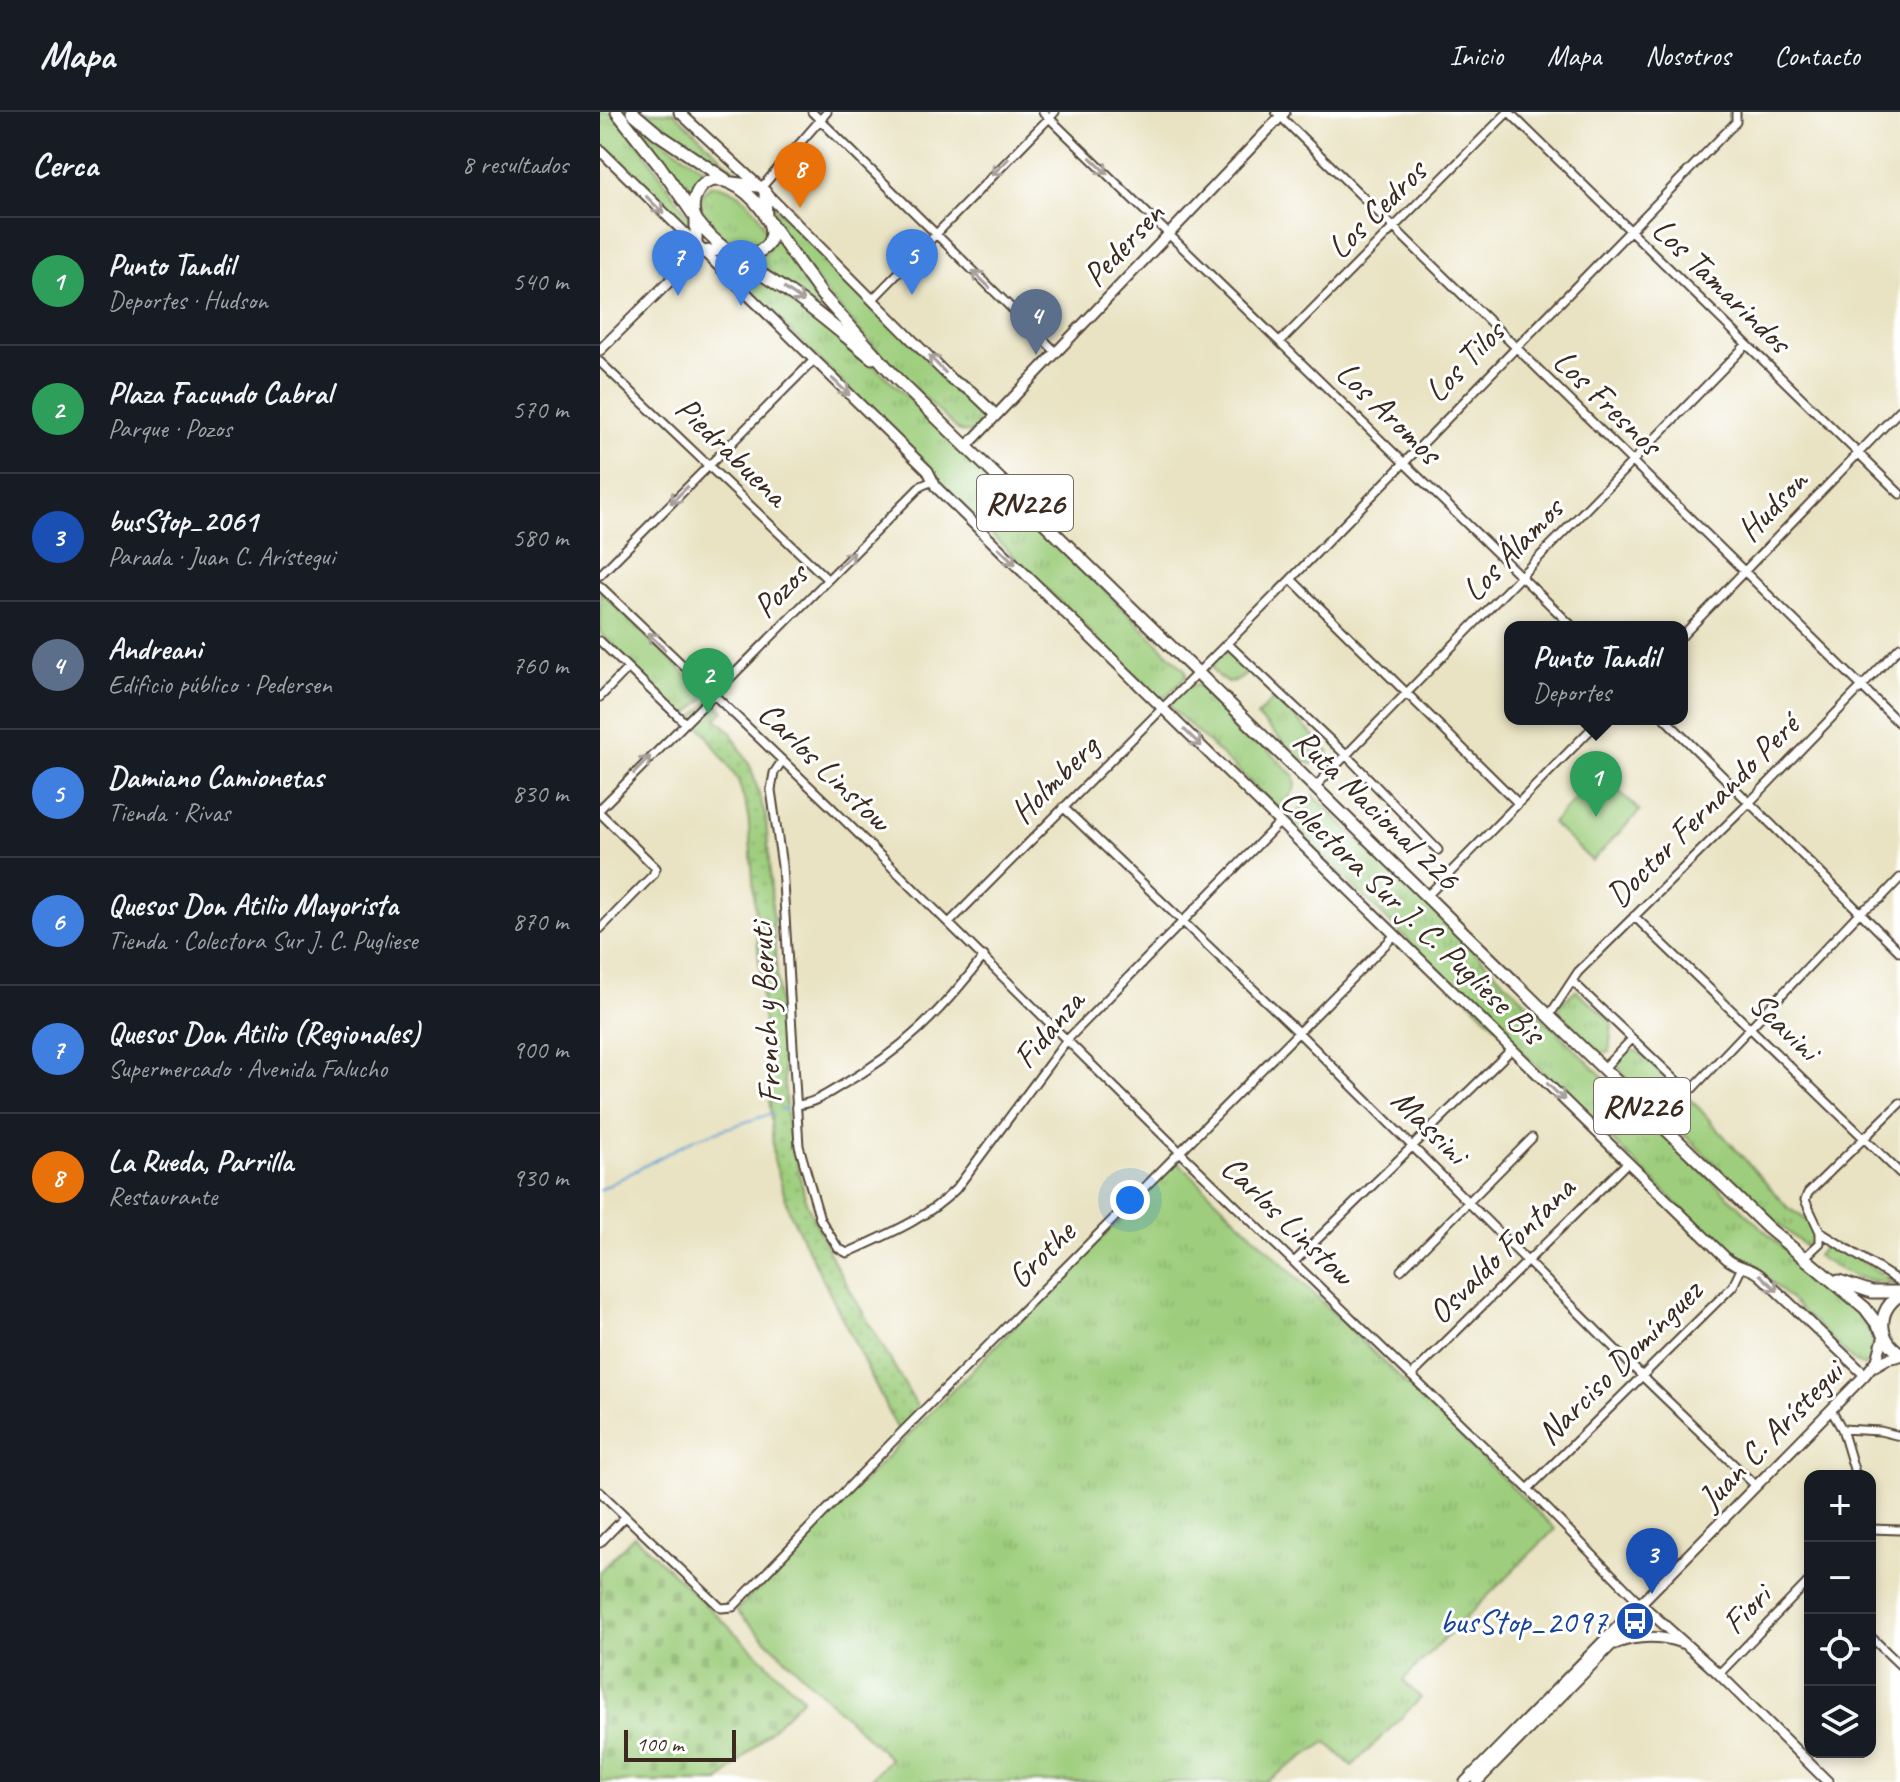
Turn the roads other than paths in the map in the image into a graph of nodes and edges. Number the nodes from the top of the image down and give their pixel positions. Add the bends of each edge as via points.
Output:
1 (617, 112) edge
2 (632, 112) edge
3 (679, 112) edge
4 (812, 112) edge
5 (827, 112) edge
6 (1508, 112) edge
7 (1736, 112) edge
8 (1281, 113) edge
9 (1049, 114) edge
10 (820, 120) junction
11 (600, 150) edge
12 (729, 182) junction
13 (761, 189) junction
14 (696, 219) junction
15 (767, 219) junction
16 (1394, 228) junction
17 (1628, 230) junction
18 (1169, 233) junction
19 (934, 234) junction
20 (700, 249) junction
21 (728, 250) junction
22 (872, 300) junction
23 (1280, 342) junction
24 (1746, 345) junction
25 (1515, 347) junction
26 (600, 350) edge
27 (1057, 353) junction
28 (813, 361) junction
29 (600, 362) edge
30 (897, 379) junction
31 (1900, 410) edge
32 (996, 415) junction
33 (967, 446) junction
34 (1858, 453) junction
35 (1402, 462) junction
36 (1633, 462) junction
37 (709, 465) junction
38 (933, 481) junction
39 (1900, 494) edge
40 (1744, 571) junction
41 (600, 575) edge
42 (1522, 576) junction
43 (827, 579) junction
44 (1291, 579) junction
45 (600, 586) edge
46 (1567, 621) edge
47 (1688, 630) edge
48 (600, 641) edge
49 (1227, 643) junction
50 (1900, 647) edge
51 (628, 668) junction
52 (1197, 672) junction
53 (1861, 686) junction
54 (1408, 692) junction
55 (712, 695) junction
56 (600, 697) edge
57 (1161, 708) junction
58 (684, 722) junction
59 (1900, 724) edge
60 (1595, 725) edge
61 (1671, 725) edge
62 (1346, 755) junction
63 (782, 761) junction
64 (1314, 788) junction
65 (1518, 803) junction
66 (1749, 803) junction
67 (1063, 807) junction
68 (600, 811) edge
69 (1280, 822) junction
70 (1438, 850) dead end
71 (1900, 878) edge
72 (1427, 896) junction
73 (1860, 912) junction
74 (1634, 916) junction
75 (949, 923) junction
76 (1182, 923) junction
77 (600, 929) edge
78 (1395, 935) junction
79 (1900, 952) edge
80 (984, 956) junction
81 (1572, 981) junction
82 (1549, 1016) junction
83 (1749, 1028) junction
84 (1297, 1031) junction
85 (1632, 1039) junction
86 (1067, 1040) junction
87 (1512, 1049) junction
88 (1603, 1069) junction
89 (1900, 1103) edge
90 (796, 1105) junction
91 (1864, 1137) junction
92 (1532, 1138) dead end
93 (1412, 1146) junction
94 (1179, 1151) junction
95 (1628, 1162) junction
96 (1900, 1173) edge
97 (1469, 1201) junction
98 (1820, 1232) junction
99 (847, 1253) joint
100 (1804, 1258) junction
101 (1528, 1260) junction
102 (1294, 1262) junction
103 (1742, 1267) junction
104 (1401, 1270) dead end
105 (1824, 1274) junction
106 (1900, 1282) edge
107 (1900, 1294) edge
108 (1884, 1333) junction
109 (1900, 1354) edge
110 (1868, 1373) junction
111 (1641, 1375) junction
112 (1411, 1376) junction
113 (1831, 1410) junction
114 (1842, 1429) junction
115 (1900, 1436) edge
116 (1854, 1470) edge
117 (1756, 1486) junction
118 (1528, 1489) junction
119 (600, 1492) edge
120 (625, 1517) junction
121 (1876, 1527) edge
122 (1900, 1530) edge
123 (600, 1543) edge
124 (1804, 1586) edge
125 (1642, 1605) junction
126 (1876, 1642) edge
127 (1686, 1645) junction
128 (1605, 1650) junction
129 (1900, 1665) edge
130 (1719, 1674) junction
131 (1465, 1782) edge
132 (1477, 1782) edge
133 (1828, 1782) edge

1 - 14 highway, Ruta Nacional 226 / RN226
2 - 12 highway, Ruta Nacional 226 / RN226
3 - 13 main road
4 - 10 street
5 - 10 street
6 - 16 street, Los Cedros
6 - 17 street, Los Tamarindos
7 - 17 street, Los Tilos via 1736,122
8 - 16 street, Los Fresnos
8 - 18 main road, Pedersen
9 -> 18 street, Los Aromos
9 -> 19 street
10 - 13 street
10 - 19 street
11 -> 20 main road, Colectora Sur J. C. Pugliese Bis
12 - 13 highway
12 - 14 highway via 714,180 701,186 694,199
12 - 15 highway, Ruta Nacional 226 / RN226
13 - 15 highway
13 - 22 main road
14 - 20 highway
14 - 21 highway, Ruta Nacional 226 / RN226
15 - 21 highway via 770,235 764,249 749,255
15 - 30 highway, Ruta Nacional 226 / RN226 via 822,295
16 - 23 street, Los Cedros
16 - 25 street, Los Fresnos
17 - 24 street, Los Tamarindos
17 - 25 street, Los Tilos
18 - 23 street, Los Aromos
18 - 27 main road, Pedersen
19 - 22 street
27 -> 19 street
20 - 21 highway
20 - 26 main road
20 - 28 main road, Colectora Sur J. C. Pugliese Bis
21 -> 30 highway, Ruta Nacional 226 / RN226 via 827,320
32 -> 22 main road via 952,380
23 - 35 street, Los Aromos
24 - 34 street, Los Tamarindos
24 - 36 street, Los Álamos
25 - 35 street, Los Tilos
25 - 36 street, Los Fresnos
27 - 32 main road, Pedersen
28 - 37 street
28 -> 38 main road, Colectora Sur J. C. Pugliese Bis
29 - 37 street, Piedrabuena
30 - 33 highway, Ruta Nacional 226 / RN226
31 - 34 street, Hudson
32 - 33 main road, Pedersen
33 - 52 highway, Ruta Nacional 226 / RN226
34 - 39 street, Los Tamarindos
34 - 40 street, Hudson
35 - 42 street, Los Aromos
35 - 44 street, Los Tilos
36 - 40 street, Los Fresnos
36 - 42 street, Los Álamos
37 -> 41 street
37 - 43 street, Piedrabuena
43 -> 38 street, Pozos via 921,486
38 -> 57 main road, Colectora Sur J. C. Pugliese Bis
40 - 47 street, Hudson
40 - 53 street, Los Fresnos
42 - 46 street, Los Aromos
42 - 54 street, Los Álamos
43 - 55 street, Pozos
44 - 49 street, Los Tilos
44 - 54 street
55 -> 45 street, Carlos Linstow
48 - 51 street
49 - 52 street, Los Tilos
49 - 62 street
50 - 53 street, Doctor Fernando Peré
51 - 56 street
51 - 58 street
52 - 57 street, Holmberg
52 - 64 highway, Ruta Nacional 226 / RN226
53 - 59 street, Los Fresnos
53 - 66 street, Doctor Fernando Peré
54 - 62 street, Los Álamos
54 - 65 street
55 - 58 street, Pozos
55 - 63 street, Carlos Linstow
57 - 67 street, Holmberg
57 -> 69 main road, Colectora Sur J. C. Pugliese Bis
68 -> 58 street, Pozos
60 - 65 street
61 - 66 street
62 - 64 street, Los Álamos
62 - 70 street
63 - 75 street, Carlos Linstow
63 - 90 street, French y Beruti via 771,790 782,866
64 - 72 highway, Ruta Nacional 226 / RN226
65 - 72 street
66 - 73 street
66 - 74 street, Doctor Fernando Peré
67 - 75 street, Holmberg
67 - 76 street, Massini
68 - 77 street via 656,868
69 - 76 street, Fidanza
69 - 78 main road, Colectora Sur J. C. Pugliese Bis
71 - 73 street
72 - 82 highway, Ruta Nacional 226 / RN226
73 - 79 street
73 - 83 street
74 - 81 street, Doctor Fernando Peré
74 - 83 street, Scavini
75 - 80 street, Carlos Linstow
76 - 84 street, Massini
76 - 86 street, Fidanza
78 - 84 street, Grothe
78 - 87 main road, Colectora Sur J. C. Pugliese Bis
80 - 86 street, Carlos Linstow
80 - 90 street via 933,1017 883,1061 812,1102
81 - 82 street, Doctor Fernando Peré
81 - 85 street
82 - 88 highway, Ruta Nacional 226 / RN226
83 - 85 street via 1693,1088 1685,1089
83 - 91 street, Scavini
84 - 93 street, Massini
84 - 94 street, Grothe
85 - 88 street
86 - 94 street, Carlos Linstow
86 - 99 street, Fidanza via 956,1189 908,1225
87 - 93 street
87 -> 95 main road, Colectora Sur J. C. Pugliese Bis
88 - 100 highway, Ruta Nacional 226 / RN226
89 - 91 street
90 - 99 street, French y Beruti via 799,1146 820,1219
91 - 96 street, Scavini
91 - 98 street via 1808,1193 1805,1200
92 - 97 street
93 - 97 street, Massini
93 - 102 street
94 - 102 street, Carlos Linstow
94 - 120 street, Grothe via 733,1607 725,1609 701,1592
95 - 101 street, Osvaldo Fontana
95 - 103 main road, Colectora Sur J. C. Pugliese Bis via 1726,1258
97 - 101 street, Massini
97 - 104 street
98 - 100 street via 1820,1243
98 - 106 street
100 - 105 highway, Ruta Nacional 226 / RN226
101 - 111 street, Massini
101 - 112 street, Osvaldo Fontana
102 - 112 street, Carlos Linstow
103 -> 110 main road, Colectora Sur J. C. Pugliese Bis via 1760,1275
103 - 111 street, Narciso Domínguez via 1733,1286
105 - 107 highway, Ruta Nacional 226 / RN226 via 1857,1289
105 - 108 highway, Ruta Nacional 226 / RN226 via 1865,1308
107 - 108 highway, Ruta Nacional 226 / RN226 via 1883,1315
108 - 109 highway, Ruta Nacional 226 / RN226
108 - 110 main road, Juan C. Arístegui
109 - 110 main road, Juan C. Arístegui
110 - 113 main road, Juan C. Arístegui
111 - 117 street, Massini
111 - 118 street, Narciso Domínguez
112 - 118 street, Carlos Linstow
113 - 114 street
113 - 117 main road, Juan C. Arístegui
114 - 115 street
114 - 116 street
117 - 125 main road, Juan C. Arístegui
118 - 125 street, Carlos Linstow
119 - 120 street
120 - 123 street
121 - 122 street
124 - 130 street, Fiori
125 - 127 main road, Carlos Linstow
125 - 128 main road via 1635,1621
125 - 131 main road
126 - 129 street
127 - 128 main road via 1643,1636
127 - 130 main road, Carlos Linstow
128 - 132 main road
130 - 133 main road, Carlos Linstow

